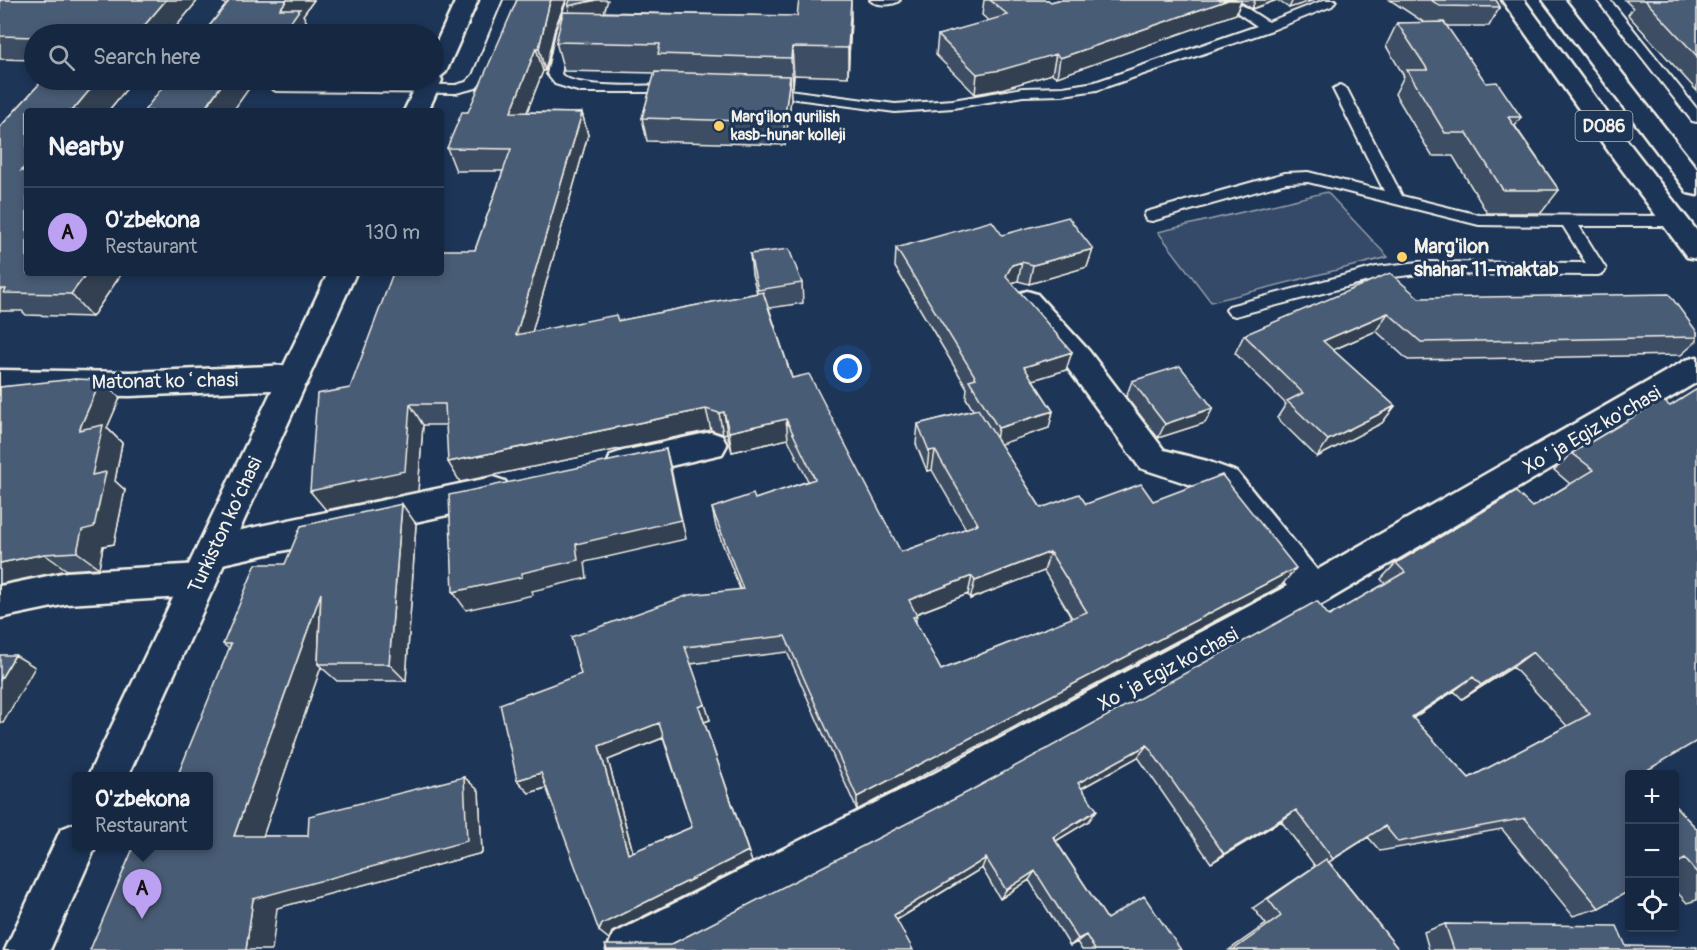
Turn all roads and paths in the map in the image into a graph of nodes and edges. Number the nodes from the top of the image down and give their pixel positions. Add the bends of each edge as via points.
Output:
1 (467, 0) edge
2 (510, 0) edge
3 (574, 0) edge
4 (876, 0) edge
5 (894, 0) edge
6 (1226, 0) edge
7 (1330, 0) edge
8 (1513, 0) edge
9 (1554, 0) edge
10 (1603, 0) edge
11 (1267, 27) junction
12 (444, 50) edge
13 (444, 83) edge
14 (1340, 89) dead end
15 (425, 90) edge
16 (697, 90) edge
17 (754, 90) edge
18 (417, 108) edge
19 (1697, 118) edge
20 (1697, 187) edge
21 (1396, 199) junction
22 (1152, 216) dead end
23 (1566, 220) junction
24 (1675, 221) junction
25 (1697, 250) edge
26 (341, 276) edge
27 (1019, 292) edge
28 (1235, 310) dead end
29 (1697, 368) edge
30 (295, 377) junction
31 (0, 382) edge
32 (711, 445) dead end
33 (595, 470) edge
34 (526, 484) edge
35 (207, 565) junction
36 (1312, 591) junction
37 (0, 602) edge
38 (110, 772) edge
39 (73, 850) edge
40 (27, 950) edge
41 (629, 950) edge

1 - 12 street
2 - 13 lane via 479,77 464,87
3 - 16 lane via 555,68 554,74 560,81 581,88
4 - 5 lane
6 - 11 lane
7 - 11 lane
8 - 24 street, D086
9 - 20 street, D086
10 - 19 lane
11 - 17 lane via 1097,86 1063,91 1023,92 953,104 895,108
14 - 21 lane
15 - 18 street
21 - 22 lane via 1308,177 1285,178
21 - 23 lane via 1479,220
23 - 24 lane
23 - 28 lane via 1598,269 1419,268 1376,273
24 - 25 street, D086
26 - 30 street, Turkiston ko’chasi
27 - 36 street via 1078,359 1152,459 1207,473 1225,482
29 - 36 street, Xoʻja Egiz ko'chasi
30 - 31 street, Matonat koʻchasi via 130,384
30 - 35 street, Turkiston ko’chasi
32 - 33 street
34 - 35 street
35 - 37 street
35 - 38 street, Turkiston ko’chasi
36 - 41 street, Xoʻja Egiz ko'chasi via 949,787
39 - 40 street

